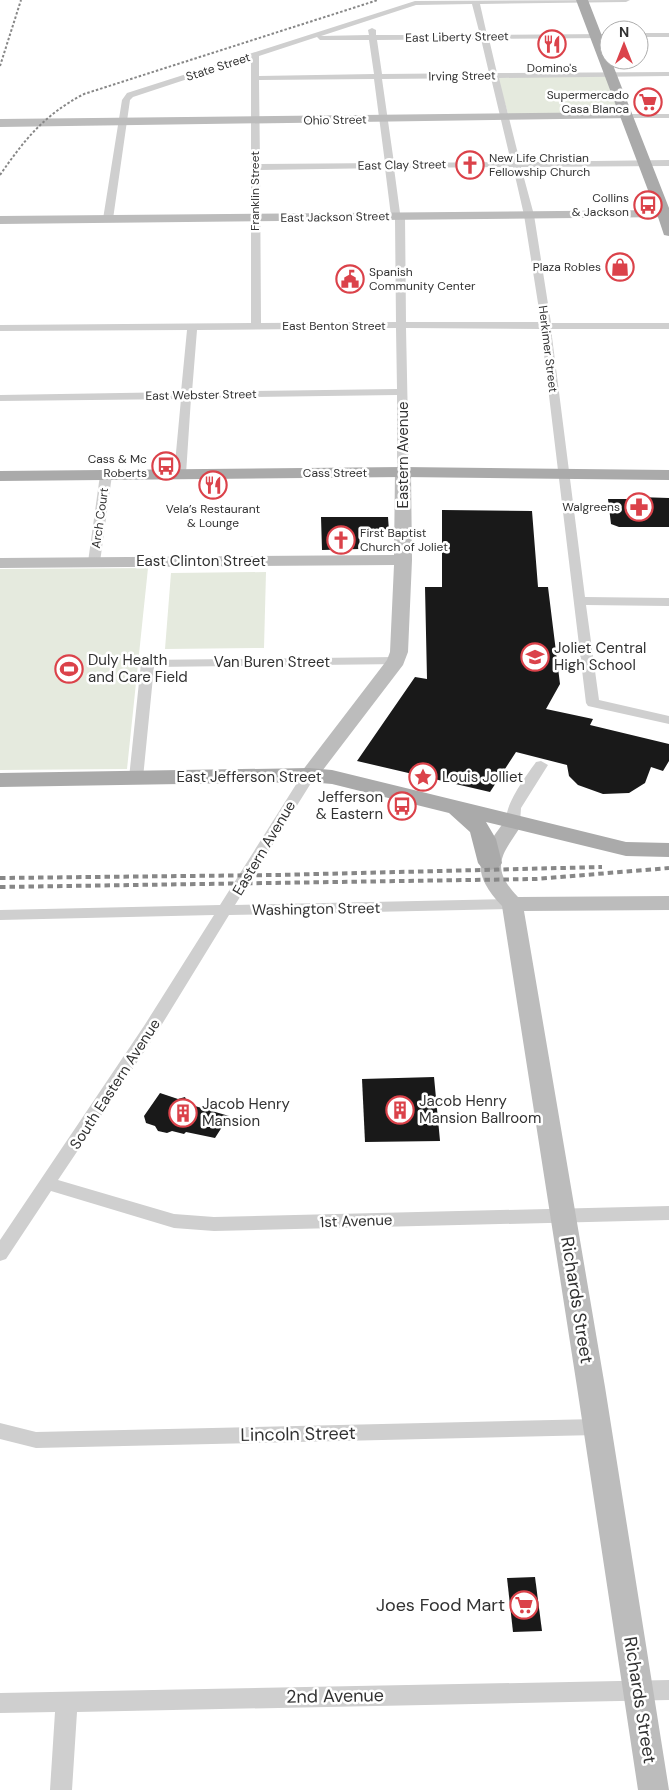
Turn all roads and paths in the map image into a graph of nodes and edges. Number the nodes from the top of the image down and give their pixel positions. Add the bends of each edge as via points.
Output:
1 (582, 0) edge
2 (626, 0) edge
3 (476, 1) edge
4 (370, 17) junction
5 (649, 35) edge
6 (669, 35) edge
7 (596, 36) junction
8 (484, 37) junction
9 (306, 38) junction
10 (374, 38) junction
11 (255, 55) junction
12 (669, 74) edge
13 (611, 75) junction
14 (494, 76) junction
15 (380, 77) junction
16 (256, 78) junction
17 (627, 116) junction
18 (669, 116) edge
19 (504, 118) junction
20 (383, 119) junction
21 (255, 120) junction
22 (123, 122) junction
23 (0, 123) edge
24 (645, 163) junction
25 (669, 163) edge
26 (516, 164) junction
27 (390, 165) junction
28 (255, 167) junction
29 (667, 214) edge
30 (529, 215) junction
31 (398, 216) junction
32 (254, 218) junction
33 (108, 219) junction
34 (0, 220) edge
35 (669, 232) edge
36 (401, 325) junction
37 (546, 325) junction
38 (192, 326) junction
39 (256, 326) junction
40 (669, 326) edge
41 (0, 328) edge
42 (402, 392) junction
43 (187, 395) junction
44 (0, 398) edge
45 (403, 472) junction
46 (180, 474) junction
47 (562, 474) junction
48 (106, 475) junction
49 (669, 475) edge
50 (0, 476) edge
51 (403, 560) junction
52 (94, 562) junction
53 (0, 563) edge
54 (581, 601) junction
55 (669, 602) edge
56 (396, 661) junction
57 (669, 720) edge
58 (540, 765) dead end
59 (309, 775) junction
60 (136, 778) junction
61 (0, 780) edge
62 (456, 808) junction
63 (512, 823) junction
64 (669, 850) edge
65 (490, 863) junction
66 (669, 903) edge
67 (512, 904) junction
68 (226, 911) junction
69 (0, 916) edge
70 (48, 1184) junction
71 (669, 1213) edge
72 (563, 1215) junction
73 (0, 1254) edge
74 (597, 1427) junction
75 (0, 1431) edge
76 (654, 1690) edge
77 (0, 1702) edge
78 (67, 1702) junction
79 (61, 1790) edge
80 (654, 1790) edge

1 - 2 street, State Street
1 - 3 street, State Street
1 - 7 main road
3 - 4 street, State Street via 407,5
3 - 8 street, Herkimer Street
4 - 9 street, State Street
4 - 10 street, Eastern Avenue
5 - 6 street
7 - 8 street, East Liberty Street
7 - 13 main road
8 - 10 street, East Liberty Street
8 - 14 street, Herkimer Street
9 - 10 street, East Liberty Street
9 - 11 street, State Street
10 - 15 street, Eastern Avenue
11 - 16 street, Franklin Street
11 - 22 street, State Street via 130,95 126,100
12 - 13 street, Irving Street
13 - 14 street, Irving Street
13 - 17 main road
14 - 15 street, Irving Street
14 - 19 street, Herkimer Street
15 - 16 street, Irving Street
15 - 20 street, Eastern Avenue
16 - 21 street, Franklin Street
17 - 18 street, Ohio Street
17 - 19 street, Ohio Street
17 - 24 main road
19 - 20 street, Ohio Street
19 - 26 street, Herkimer Street
20 - 21 street, Ohio Street
20 - 27 street, Eastern Avenue
21 - 22 street, Ohio Street
21 - 28 street, Franklin Street
22 - 23 street, Ohio Street
22 - 33 street, State Street
24 - 25 street, East Clay Street
24 - 26 street, East Clay Street
24 - 29 main road
26 - 27 street, East Clay Street
26 - 30 street, Herkimer Street
27 - 28 street, East Clay Street
27 - 31 street, Eastern Avenue
28 - 32 street, Franklin Street
29 - 30 street, East Jackson Street
29 - 35 main road
30 - 31 street, East Jackson Street
30 - 37 street, Herkimer Street
31 - 32 street, East Jackson Street
31 - 36 street, Eastern Avenue
32 - 33 street, East Jackson Street
32 - 39 street, Franklin Street
33 - 34 street, East Jackson Street
36 - 37 street, East Benton Street
36 - 39 street, East Benton Street
36 - 42 street, Eastern Avenue
37 - 40 street, East Benton Street
37 - 47 street, Herkimer Street
38 - 39 street, East Benton Street
38 - 41 street, East Benton Street
38 - 43 street
42 - 43 street, East Webster Street
42 - 45 street, Eastern Avenue
43 - 44 street, East Webster Street
43 - 46 street
45 - 46 main road, Cass Street
45 - 47 main road, Cass Street
45 - 51 street, Eastern Avenue
46 - 48 main road, Cass Street
47 - 49 main road, Cass Street
47 - 54 street, Herkimer Street
48 - 50 main road, Cass Street
48 - 52 street, Arch Court
51 - 52 street, East Clinton Street
51 - 56 street, Eastern Avenue
52 - 53 street, East Clinton Street
54 - 55 street
54 - 57 street, Herkimer Street via 593,703
56 - 59 street, Eastern Avenue
56 - 60 street, Van Buren Street via 148,663
58 - 63 street via 514,808
59 - 60 main road, East Jefferson Street
59 - 62 main road, East Jefferson Street via 332,777
59 - 68 street, Eastern Avenue
60 - 61 main road, East Jefferson Street
62 - 63 main road, East Jefferson Street
62 - 65 main road via 484,834
63 - 64 main road, East Jefferson Street via 626,849
63 - 65 street
65 - 67 street via 489,873 494,883
66 - 67 street
67 - 68 street, Washington Street
67 - 72 street, Richards Street
68 - 69 street, Washington Street
68 - 70 street, South Eastern Avenue
70 - 72 street, 1st Avenue via 174,1221 214,1224
70 - 73 street, South Eastern Avenue
71 - 72 street, 1st Avenue
72 - 74 street, Richards Street
74 - 75 street, Lincoln Street via 44,1440
74 - 76 street, Richards Street
76 - 78 street, 2nd Avenue
76 - 80 street, Richards Street
77 - 78 street, 2nd Avenue
78 - 79 street

